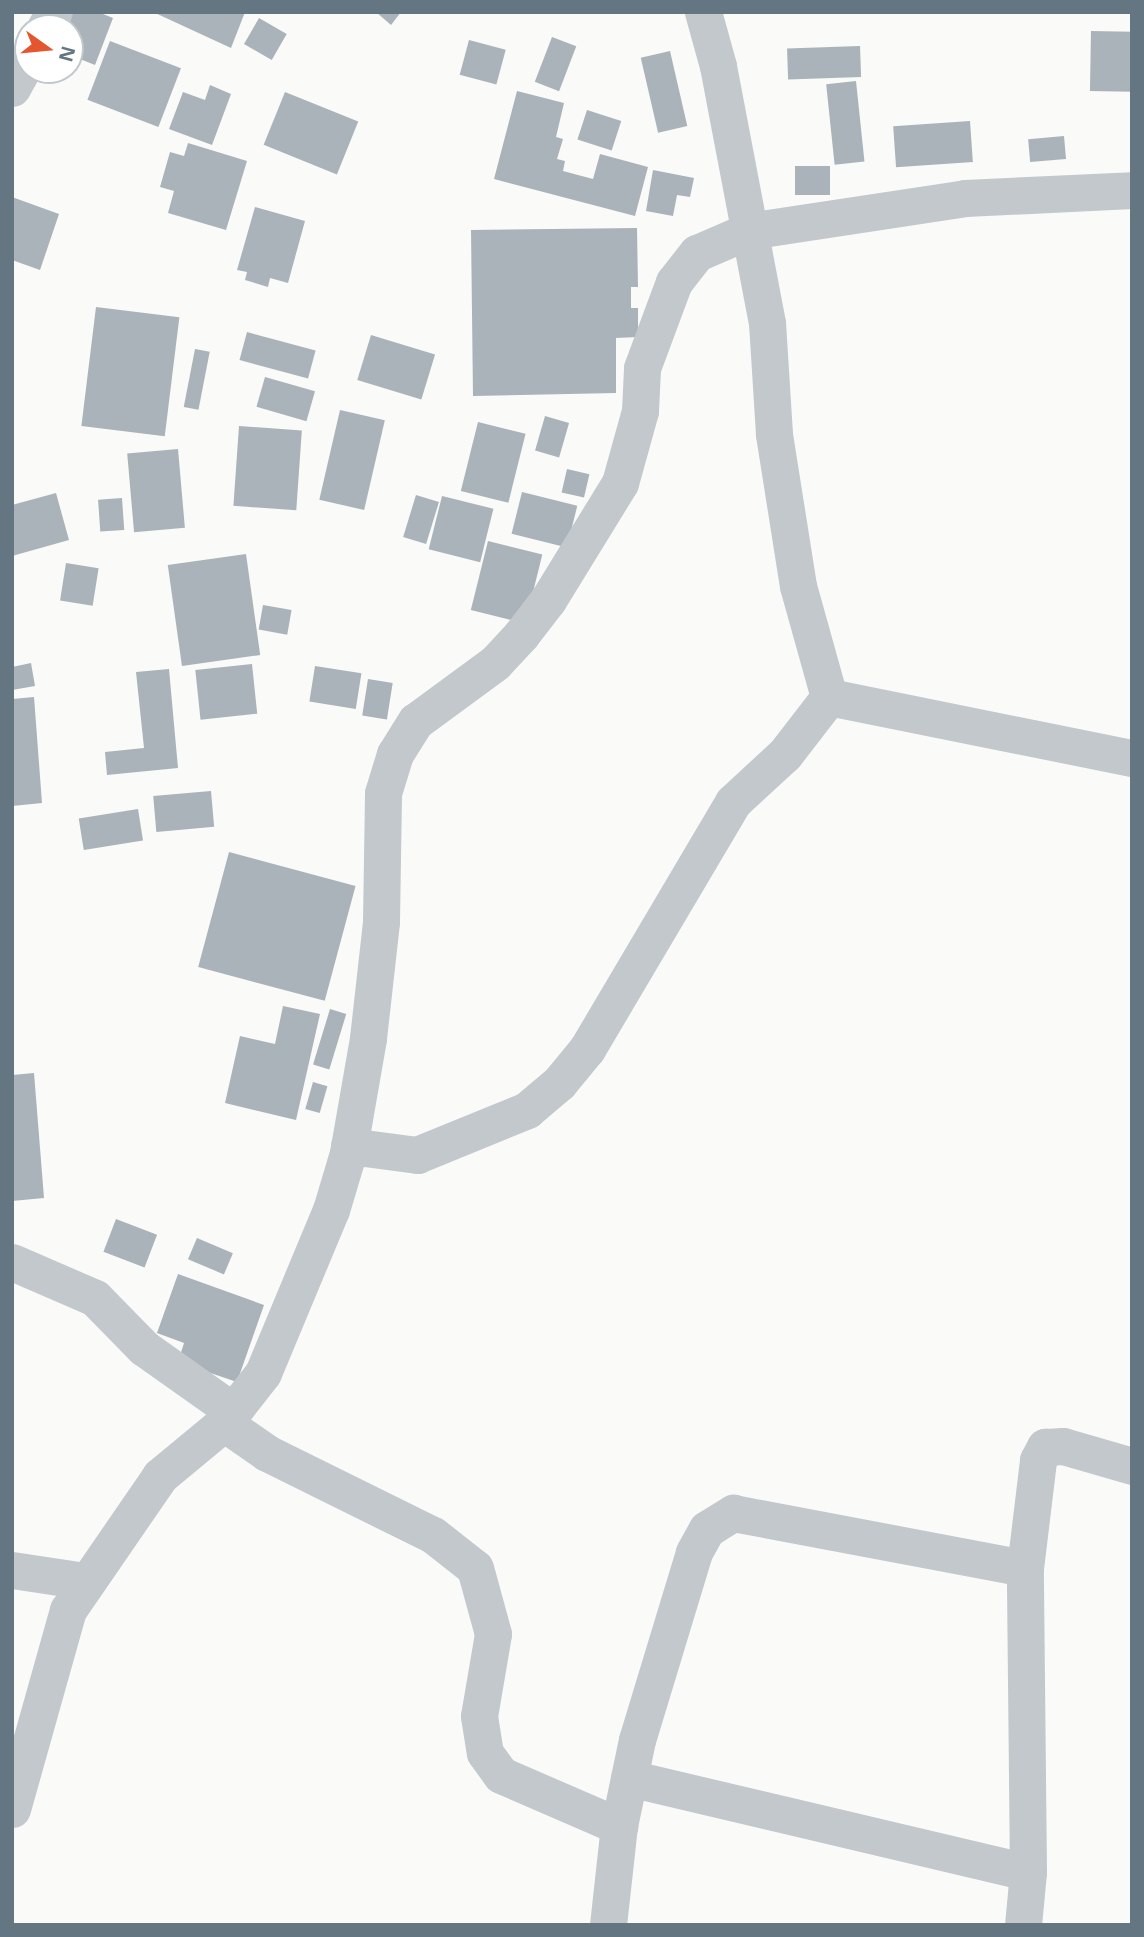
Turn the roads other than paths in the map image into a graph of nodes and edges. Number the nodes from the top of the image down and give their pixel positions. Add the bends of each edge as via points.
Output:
1 (703, 12) edge
2 (1132, 190) edge
3 (748, 232) junction
4 (829, 697) junction
5 (1132, 758) edge
6 (349, 1146) junction
7 (12, 1262) edge
8 (229, 1417) junction
9 (1132, 1466) edge
10 (1025, 1568) junction
11 (12, 1570) edge
12 (85, 1581) junction
13 (629, 1778) junction
14 (12, 1809) edge
15 (619, 1826) junction
16 (1028, 1872) junction
17 (608, 1925) edge
18 (1023, 1925) edge

1 - 3 street via 718,66
2 - 3 street via 965,198
3 - 4 street via 767,323 774,434 798,586
3 - 6 street via 697,253 674,282 642,368 640,411 620,483 548,600 495,663 416,721 395,754 383,793 381,922
4 - 5 street
4 - 6 street via 785,754 733,802 661,931 587,1049 559,1083 527,1110 417,1156
6 - 8 street via 303,1286 263,1373
7 - 8 street via 95,1298 144,1348
8 - 12 street via 160,1476
8 - 15 street via 267,1453 433,1535 475,1567 493,1634 480,1716 485,1753 501,1775
9 - 10 street via 1063,1446 1045,1447 1038,1460
10 - 13 street via 733,1513 708,1529 694,1552 660,1656
10 - 16 street
11 - 12 street
12 - 14 street via 55,1640
13 - 15 street
13 - 16 street
15 - 17 street
16 - 18 street

